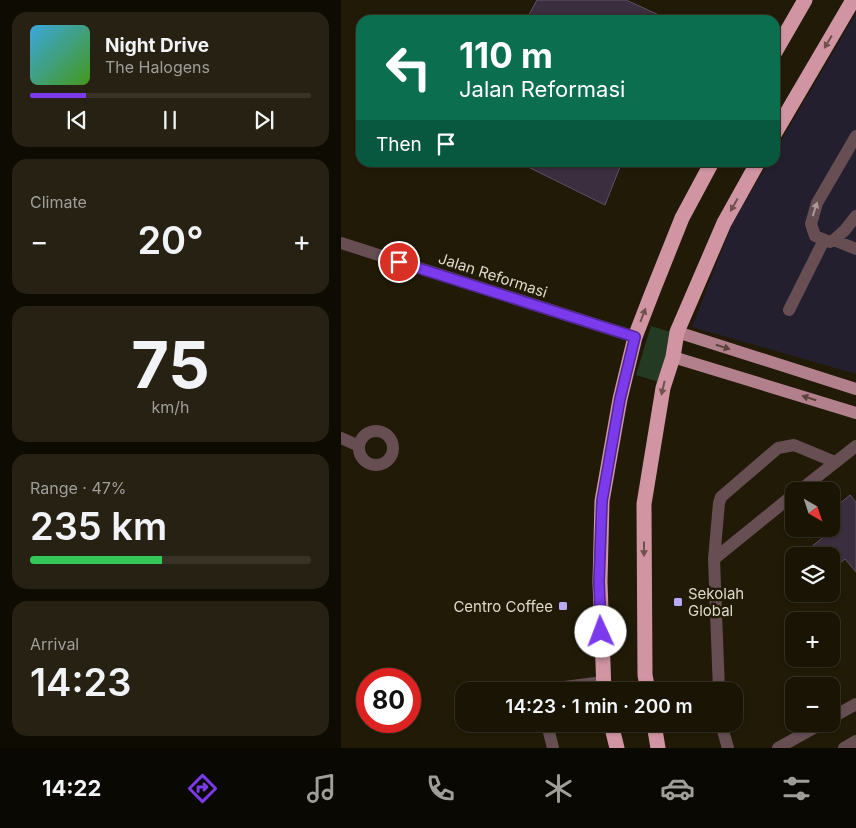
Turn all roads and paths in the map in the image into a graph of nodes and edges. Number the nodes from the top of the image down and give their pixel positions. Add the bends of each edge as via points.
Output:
1 (805, 0) edge
2 (853, 0) edge
3 (780, 43) edge
4 (780, 124) edge
5 (856, 136) edge
6 (709, 167) edge
7 (755, 167) edge
8 (854, 220) edge
9 (829, 240) junction
10 (341, 243) edge
11 (856, 249) edge
12 (789, 310) dead end
13 (677, 332) junction
14 (635, 337) junction
15 (673, 357) junction
16 (856, 388) edge
17 (856, 413) edge
18 (341, 438) edge
19 (359, 446) dead end
20 (856, 446) edge
21 (835, 462) junction
22 (810, 482) edge
23 (785, 501) edge
24 (714, 559) junction
25 (603, 682) edge
26 (646, 682) edge
27 (719, 682) edge
28 (856, 704) edge
29 (840, 713) edge
30 (549, 732) edge
31 (613, 732) edge
32 (655, 732) edge
33 (723, 732) edge
34 (807, 732) edge
35 (856, 741) edge
36 (553, 748) edge
37 (617, 748) edge
38 (658, 748) edge
39 (728, 748) edge
40 (778, 748) edge
41 (844, 748) edge

1 - 3 highway
2 -> 4 highway
9 -> 5 street via 815,236 811,224 817,203
14 -> 6 highway via 682,218
7 -> 13 highway via 724,223
8 - 9 street
9 - 11 street
9 - 12 street
10 - 14 street, Jalan Reformasi
13 - 15 highway
13 -> 16 main road
14 - 25 highway via 602,501 599,582
17 -> 15 main road
15 -> 26 highway via 663,388 644,504
18 - 19 street
20 - 21 street
21 - 22 street
21 - 24 street via 794,445 778,448 721,497
23 - 24 street
24 - 27 street
28 - 29 street
30 - 36 street
31 - 37 highway
32 - 38 highway
33 - 39 street
34 - 40 street
35 - 41 street

